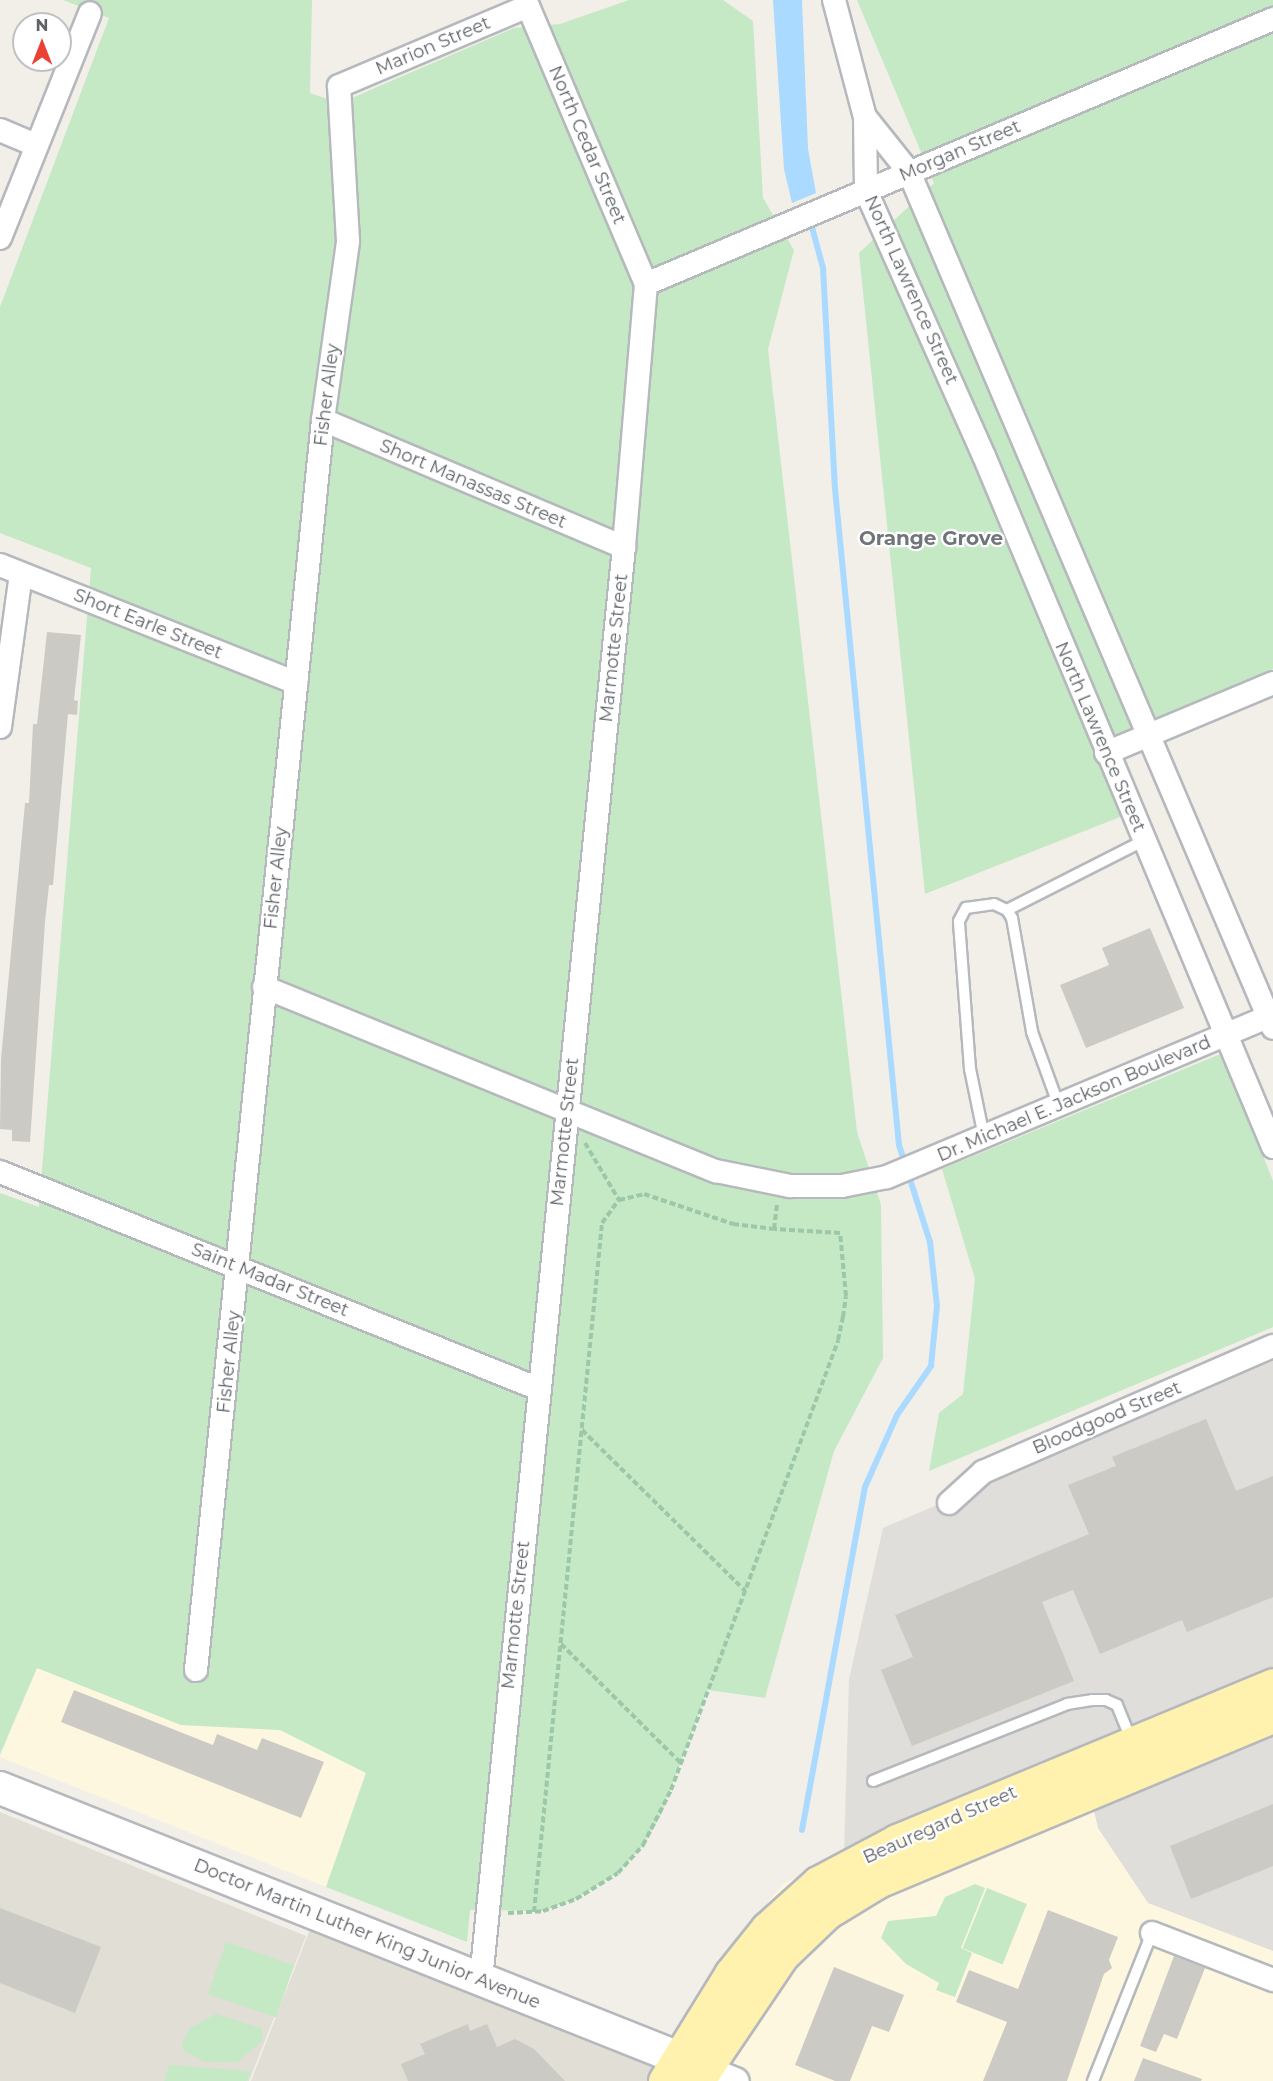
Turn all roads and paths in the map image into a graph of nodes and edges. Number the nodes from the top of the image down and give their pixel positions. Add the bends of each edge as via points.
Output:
1 (834, 0) edge
2 (528, 6) joint
3 (90, 13) dead end
4 (1273, 19) edge
5 (339, 86) joint
6 (865, 117) junction
7 (0, 130) edge
8 (36, 145) junction
9 (909, 172) junction
10 (866, 190) junction
11 (0, 238) edge
12 (646, 284) junction
13 (323, 420) junction
14 (624, 547) junction
15 (0, 565) edge
16 (21, 574) junction
17 (1273, 682) edge
18 (296, 683) junction
19 (0, 727) edge
20 (1147, 736) junction
21 (1106, 753) junction
22 (1143, 841) junction
23 (1007, 910) junction
24 (264, 987) junction
25 (1271, 1020) edge
26 (1227, 1035) junction
27 (1059, 1106) junction
28 (567, 1111) junction
29 (984, 1138) junction
30 (585, 1142) dead end
31 (1273, 1147) edge
32 (0, 1172) edge
33 (620, 1200) junction
34 (788, 1202) dead end
35 (774, 1229) junction
36 (239, 1268) junction
37 (1273, 1347) edge
38 (539, 1389) junction
39 (582, 1430) junction
40 (949, 1503) dead end
41 (745, 1591) junction
42 (560, 1644) junction
43 (196, 1670) dead end
44 (1273, 1685) edge
45 (1273, 1716) edge
46 (1133, 1743) junction
47 (681, 1763) junction
48 (873, 1781) dead end
49 (0, 1788) edge
50 (501, 1912) dead end
51 (534, 1912) junction
52 (1152, 1933) joint
53 (481, 1979) junction
54 (1273, 1980) edge
55 (686, 2072) edge
56 (735, 2081) edge
57 (1093, 2081) edge

1 - 6 street
2 - 5 street, Marion Street
2 - 12 street, North Cedar Street
3 - 8 street
4 - 9 street, Morgan Street
5 - 13 street, Fisher Alley via 348,241
6 - 9 street
6 - 10 street, North Lawrence Street
7 - 8 street
8 - 11 street
9 - 10 street, Morgan Street
9 - 20 street
10 - 12 street, Morgan Street
10 - 21 street, North Lawrence Street via 984,456
12 - 14 street, Marmotte Street
13 - 14 street, Short Manassas Street
13 - 18 street, Fisher Alley
14 - 28 street, Marmotte Street
15 - 16 street, Short Earle Street
16 - 18 street, Short Earle Street
16 - 19 street
17 - 20 street
18 - 24 street, Fisher Alley
20 - 21 street
20 - 25 street
21 - 22 street, North Lawrence Street
22 - 23 lane
22 - 26 street, North Lawrence Street
23 - 27 lane via 1032,1032
23 - 29 lane via 994,904 976,904 966,908 959,921 970,1069
24 - 28 street
24 - 36 street, Fisher Alley
25 - 26 street, Dr. Michael E. Jackson Boulevard
26 - 27 street, Dr. Michael E. Jackson Boulevard
26 - 31 street, North Lawrence Street
27 - 29 street, Dr. Michael E. Jackson Boulevard
28 - 29 street, Dr. Michael E. Jackson Boulevard via 716,1171 754,1181 842,1186 887,1177
28 - 38 street, Marmotte Street
30 - 33 path
32 - 36 street, Saint Madar Street
33 - 35 path via 644,1194 733,1224
33 - 39 path via 607,1213 600,1233
34 - 35 path via 777,1203
35 - 41 path via 840,1233 846,1296 838,1340
36 - 38 street, Saint Madar Street
36 - 43 street, Fisher Alley
37 - 40 street, Bloodgood Street via 982,1472
38 - 53 street, Marmotte Street
39 - 41 path
39 - 42 path
41 - 47 path
42 - 47 path
42 - 51 path
44 - 46 main road, Beauregard Street
45 - 55 main road, Beauregard Street via 878,1881 827,1912 782,1955
46 - 48 lane via 1117,1705 1092,1700 1067,1704
46 - 55 main road, Beauregard Street via 897,1841 818,1883 759,1938 731,1974
47 - 51 path via 652,1831 618,1873 576,1899
49 - 53 main road, Doctor Martin Luther King Junior Avenue
50 - 51 path
52 - 54 street
52 - 57 lane
53 - 55 main road, Doctor Martin Luther King Junior Avenue
55 - 56 street, Doctor Martin Luther King Junior Avenue

